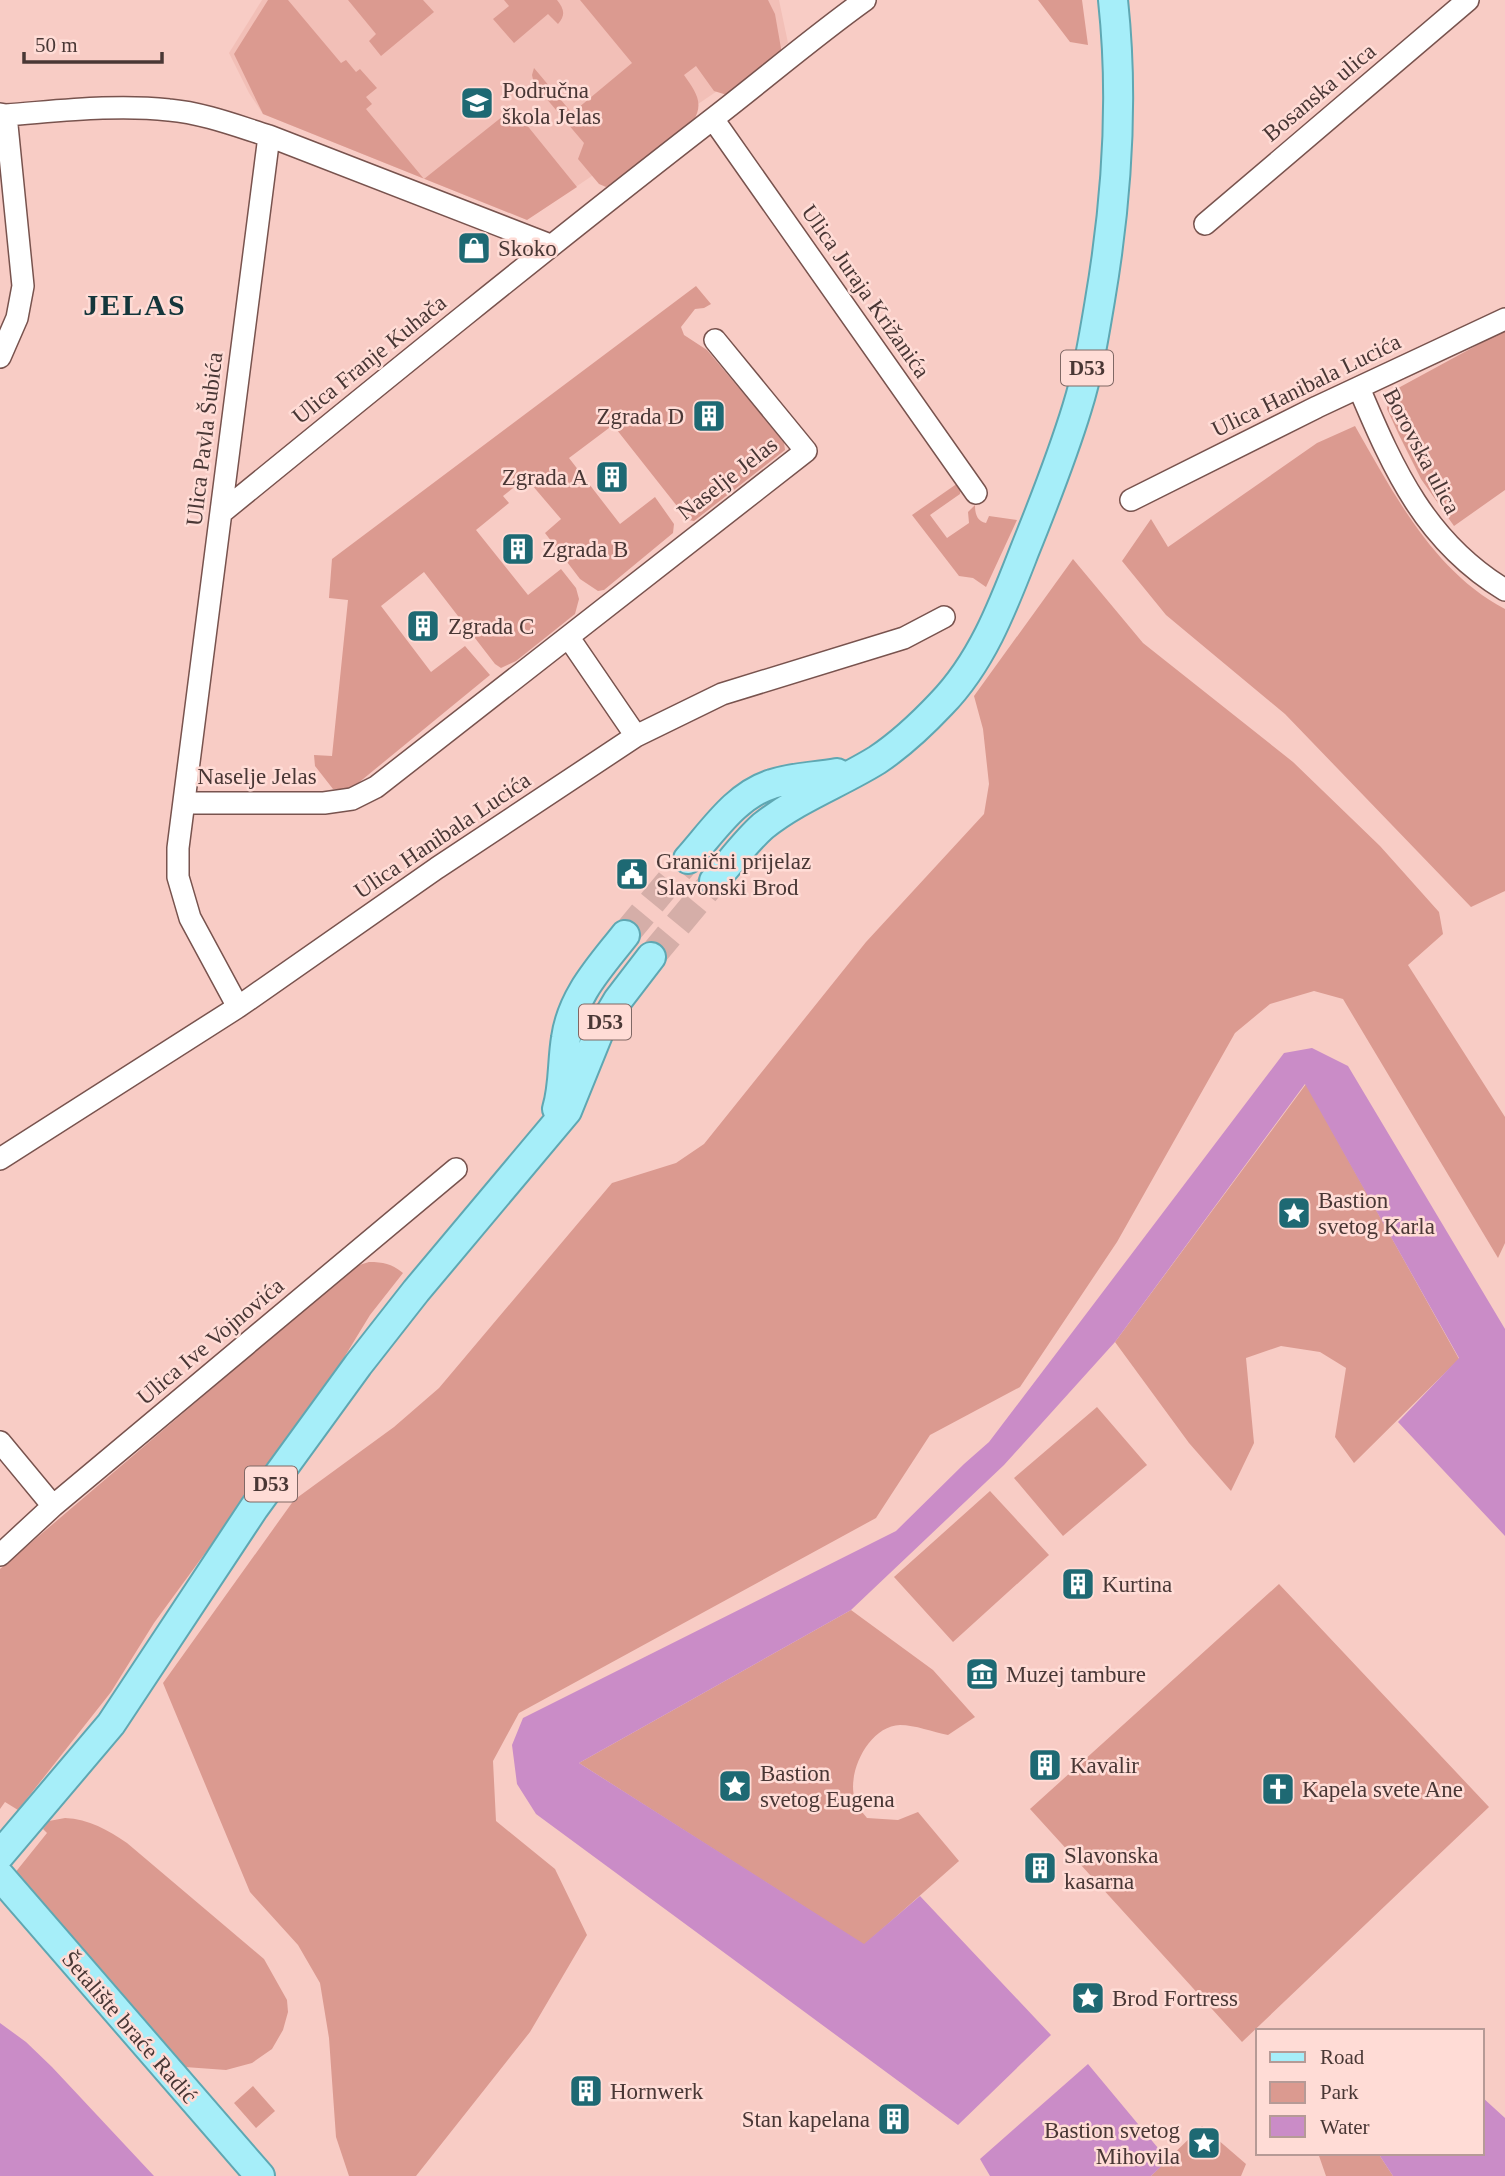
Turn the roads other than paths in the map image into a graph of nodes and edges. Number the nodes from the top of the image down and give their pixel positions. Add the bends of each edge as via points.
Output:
1 (865, 0) edge
2 (1113, 0) edge
3 (1468, 0) edge
4 (3, 115) edge
5 (713, 120) junction
6 (270, 135) junction
7 (1205, 224) dead end
8 (9, 230) edge
9 (550, 245) junction
10 (1505, 319) edge
11 (715, 340) dead end
12 (0, 357) edge
13 (1359, 388) junction
14 (976, 493) dead end
15 (1131, 500) dead end
16 (221, 513) junction
17 (1505, 590) edge
18 (944, 617) dead end
19 (569, 638) junction
20 (636, 736) junction
21 (867, 765) junction
22 (185, 803) junction
23 (688, 859) tunnel mouth
24 (714, 881) tunnel mouth
25 (625, 935) tunnel mouth
26 (651, 957) tunnel mouth
27 (238, 1007) junction
28 (545, 1137) junction
29 (0, 1158) edge
30 (456, 1168) dead end
31 (0, 1442) edge
32 (53, 1506) junction
33 (0, 1555) edge
34 (1, 1861) edge
35 (260, 2176) edge

1 - 5 street, Ulica Franje Kuhača
2 - 21 main road, D53 via 1118,41 1117,171 1100,302 1077,407 1052,482 973,663 941,705
3 - 7 street, Bosanska ulica
4 - 6 street via 114,107 171,110
4 - 8 street
5 - 9 street, Ulica Franje Kuhača
5 - 14 street, Ulica Juraja Križanića
6 - 9 street
6 - 16 street, Ulica Pavla Šubića
8 - 12 street via 23,286 17,318
9 - 16 street, Ulica Franje Kuhača
10 - 13 street, Ulica Hanibala Lucića
11 - 19 street, Naselje Jelas via 806,451
13 - 15 street, Ulica Hanibala Lucića
13 - 17 street, Borovska ulica via 1386,450 1430,525 1461,558
16 - 22 street, Ulica Pavla Šubića
18 - 20 street, Ulica Hanibala Lucića via 904,638 722,694
19 - 20 street
19 - 22 street, Naselje Jelas via 376,787 352,799
20 - 27 street, Ulica Hanibala Lucića
21 - 23 main road, D53 via 754,791
21 - 24 main road, D53 via 765,825
22 - 27 street, Ulica Pavla Šubića via 178,877 190,918
25 - 28 main road, D53 via 576,1002 566,1036 559,1103
26 - 28 main road, D53 via 607,1017 571,1105
27 - 29 street, Ulica Hanibala Lucića
28 - 34 main road, D53 via 358,1365 254,1508 111,1724
30 - 32 street, Ulica Ive Vojnovića
31 - 32 street
32 - 33 street, Ulica Ive Vojnovića
34 - 35 main road, Šetalište braće Radić

